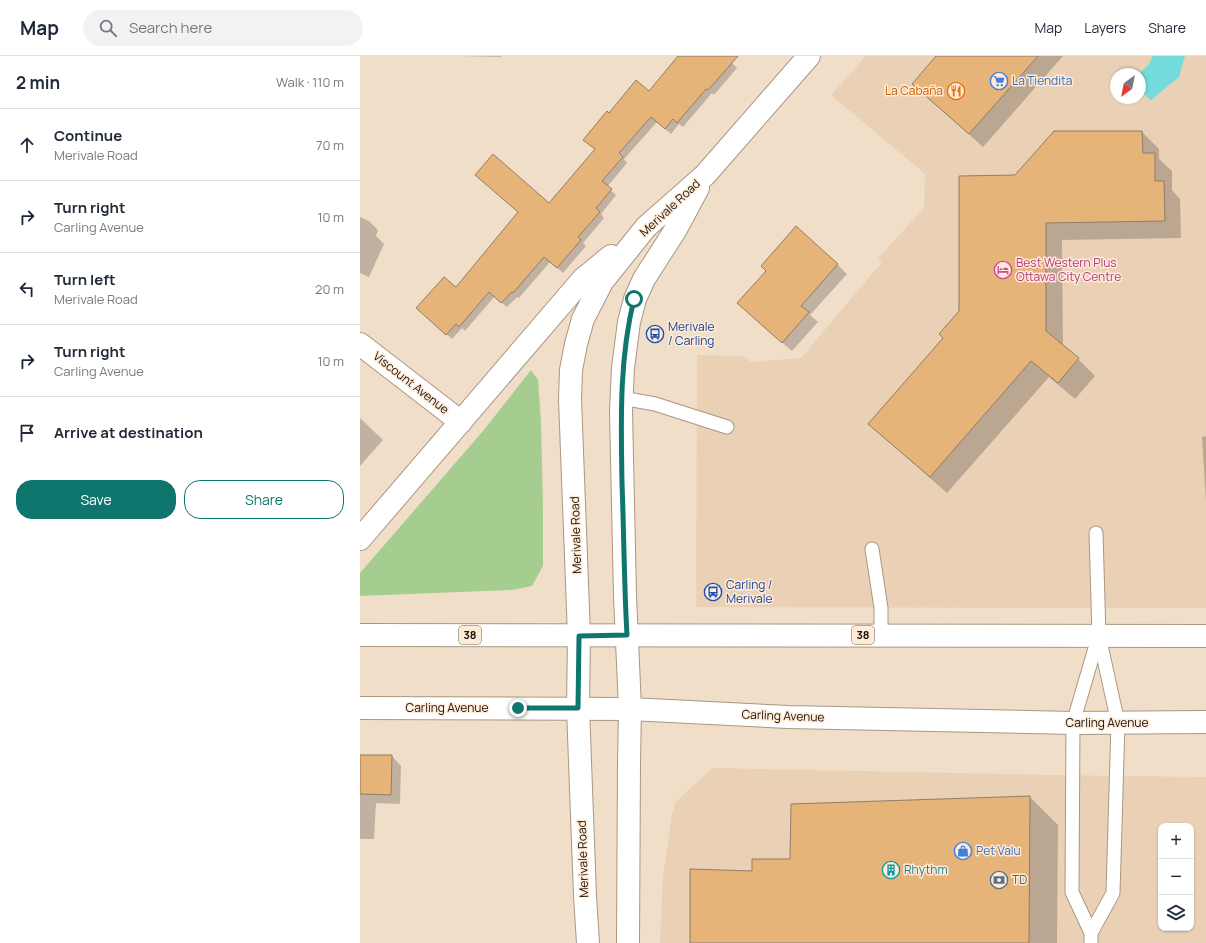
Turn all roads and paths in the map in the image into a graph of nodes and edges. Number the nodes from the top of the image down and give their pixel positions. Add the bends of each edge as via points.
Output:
1 (809, 56) edge
2 (705, 175) junction
3 (646, 227) junction
4 (360, 344) edge
5 (622, 398) junction
6 (461, 422) junction
7 (727, 428) dead end
8 (1096, 533) dead end
9 (360, 539) edge
10 (872, 549) dead end
11 (360, 635) edge
12 (627, 635) junction
13 (881, 635) junction
14 (579, 636) junction
15 (1099, 636) junction
16 (1206, 636) edge
17 (360, 708) edge
18 (578, 708) junction
19 (630, 709) junction
20 (1206, 722) edge
21 (1118, 723) junction
22 (1073, 724) junction
23 (1091, 938) edge
24 (588, 943) edge
25 (628, 943) edge

1 - 2 main road, Merivale Road
2 - 3 main road, Merivale Road
2 - 5 main road, Merivale Road via 634,299 623,368
3 - 6 main road via 583,279
3 - 14 main road, Merivale Road via 602,282 593,299 583,319 571,370
4 - 6 main road, Viscount Avenue
5 - 7 lane via 655,404
5 - 12 main road, Merivale Road
6 - 9 main road
8 - 15 lane
10 - 13 lane via 881,608
11 - 14 main road, 38
12 - 13 main road, 38
12 - 14 main road, 38
12 - 19 main road, Merivale Road
13 - 15 main road, 38
14 - 18 main road, Merivale Road
15 - 16 main road, 38
15 - 21 lane
15 - 22 lane
17 - 18 main road, Carling Avenue
18 - 19 main road, Carling Avenue
18 - 24 main road, Merivale Road
19 - 22 main road, Carling Avenue via 788,717
19 - 25 main road, Merivale Road
20 - 21 main road, Carling Avenue
21 - 22 main road, Carling Avenue
21 - 23 lane via 1113,892
22 - 23 lane via 1072,892

